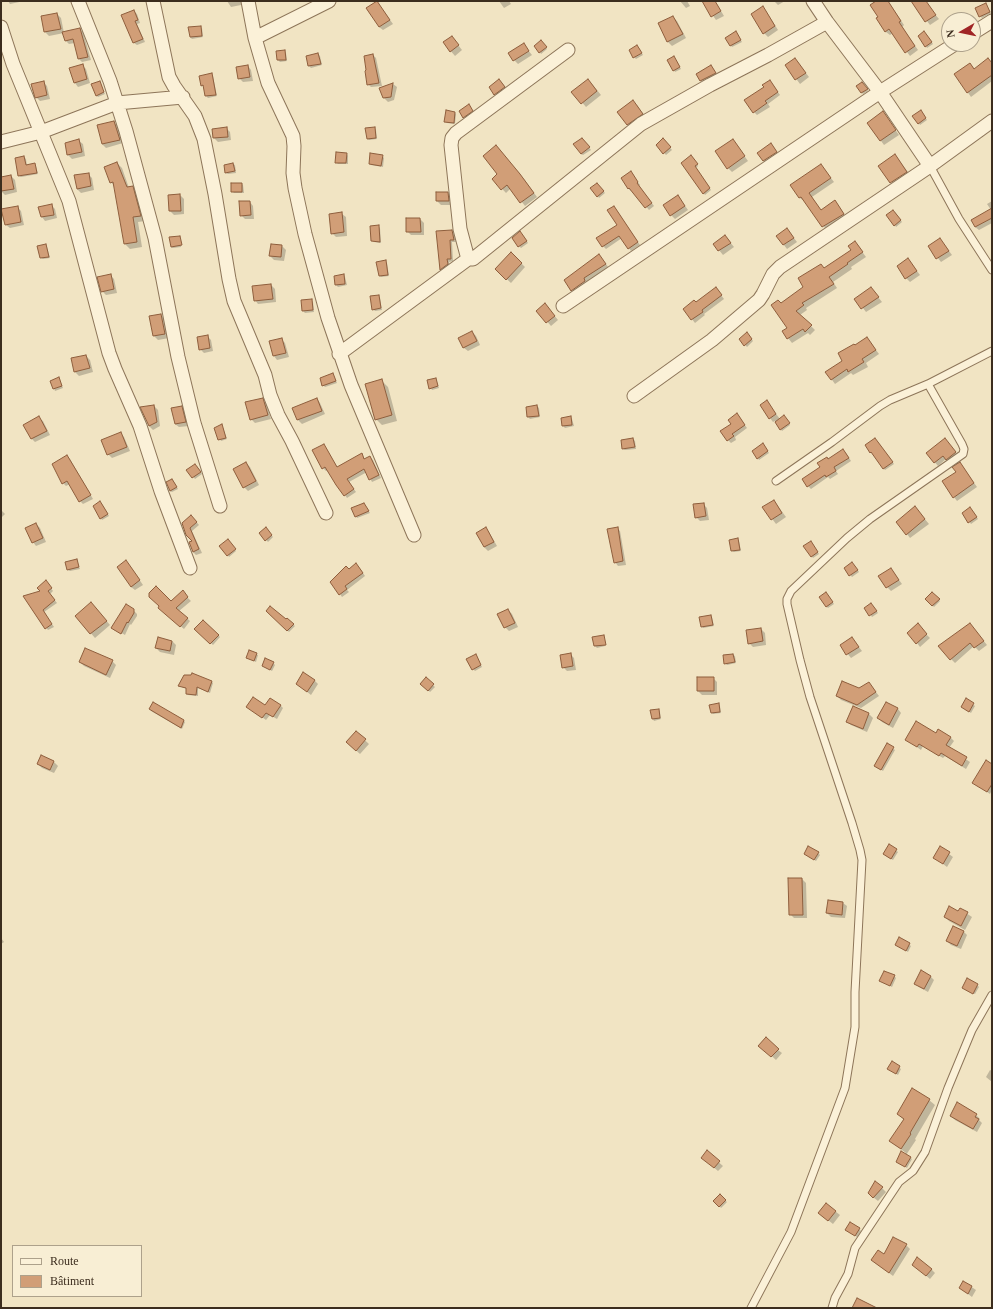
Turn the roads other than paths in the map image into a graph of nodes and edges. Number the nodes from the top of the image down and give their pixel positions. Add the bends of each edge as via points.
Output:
1 (78, 1) edge
2 (153, 1) edge
3 (248, 1) edge
4 (329, 1) edge
5 (818, 3) edge
6 (992, 21) edge
7 (827, 22) junction
8 (1, 27) edge
9 (981, 28) edge
10 (255, 38) junction
11 (568, 50) dead end
12 (942, 52) edge
13 (880, 92) junction
14 (182, 97) junction
15 (117, 103) junction
16 (992, 121) edge
17 (41, 132) junction
18 (1, 142) edge
19 (930, 166) junction
20 (468, 259) junction
21 (992, 270) edge
22 (563, 306) dead end
23 (992, 351) edge
24 (340, 354) junction
25 (928, 384) junction
26 (634, 396) dead end
27 (776, 481) dead end
28 (220, 506) dead end
29 (326, 513) dead end
30 (414, 535) dead end
31 (190, 568) dead end
32 (992, 995) edge
33 (751, 1308) edge
34 (832, 1308) edge

1 - 15 street
2 - 14 street via 169,77
3 - 10 street
4 - 10 street
5 - 7 street
6 - 9 street
7 - 13 street
7 - 20 street via 641,124 473,259
8 - 17 street
10 - 24 street via 268,83 293,136 295,188 319,288
11 - 20 street via 452,138 460,229
12 - 13 street
13 - 19 street
13 - 22 street
14 - 15 street
14 - 29 street via 195,116 204,139 234,301 278,415
15 - 17 street
15 - 28 street via 155,238 178,357 194,423
16 - 19 street
17 - 18 street
17 - 31 street via 69,201 115,369 140,426
19 - 21 lane via 959,219
19 - 26 street via 780,267 773,274 759,300 712,340
20 - 24 street
23 - 25 lane
24 - 30 street
25 - 27 lane via 880,406
25 - 33 lane via 962,444 963,454 847,538 792,591 788,599 808,690 862,860 855,1027 845,1088 792,1232
32 - 34 lane via 969,1037 925,1152 913,1171 899,1182 855,1248 848,1274

